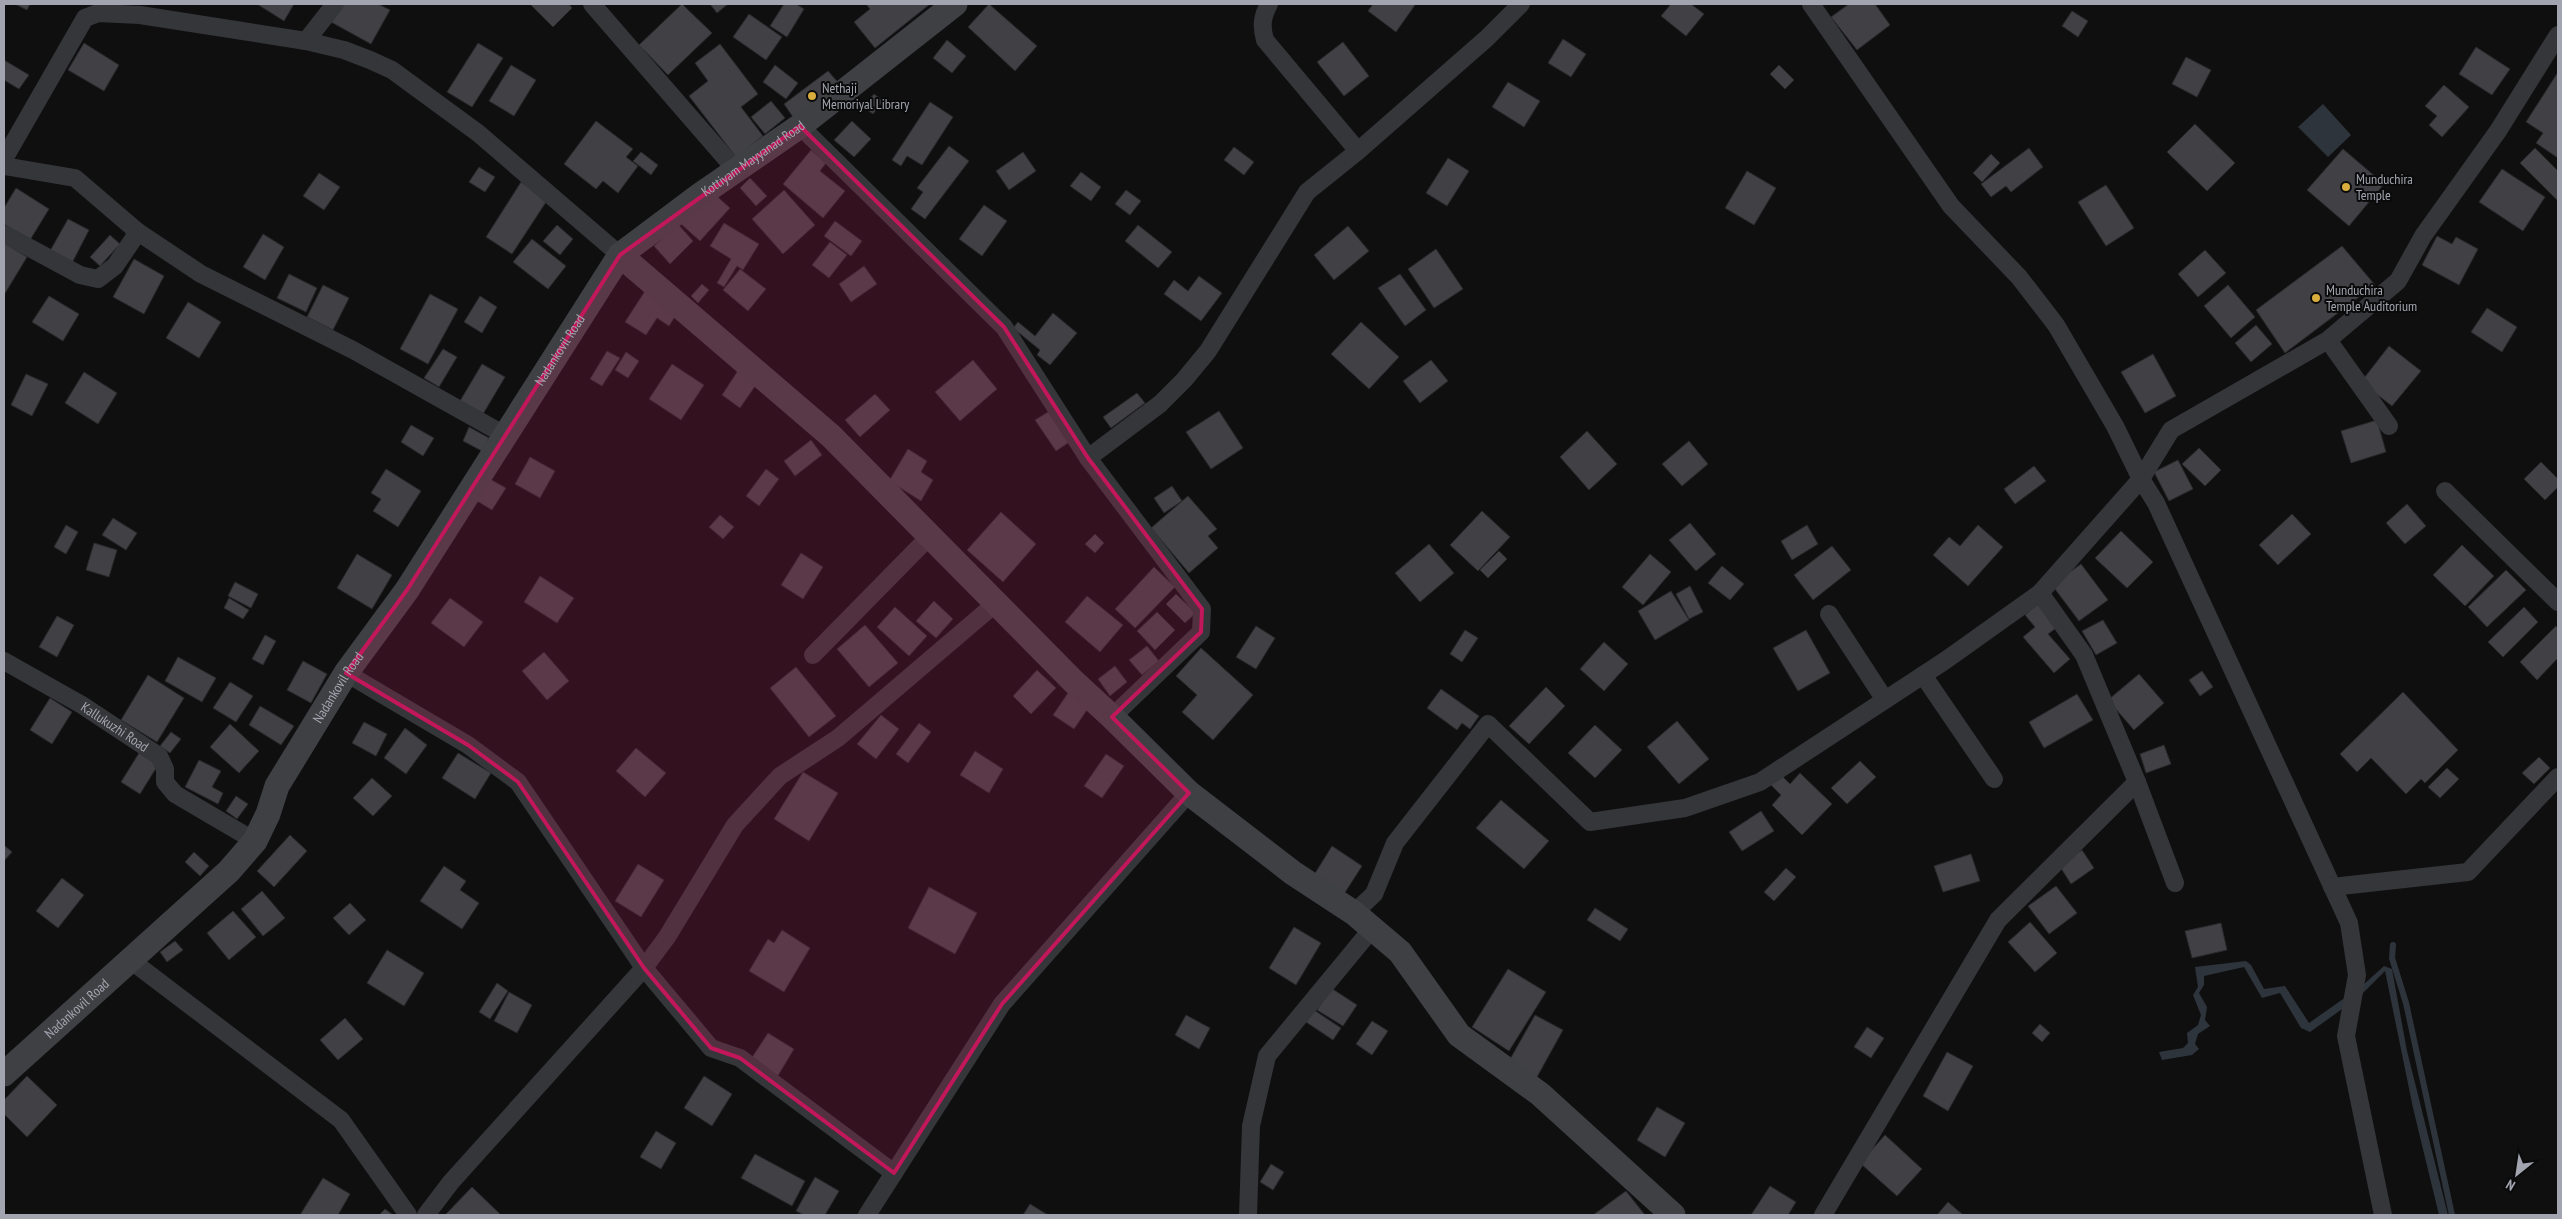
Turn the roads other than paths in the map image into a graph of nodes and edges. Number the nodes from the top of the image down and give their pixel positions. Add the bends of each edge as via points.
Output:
1 (334, 4) edge
2 (592, 4) edge
3 (955, 4) edge
4 (1269, 4) edge
5 (1521, 4) edge
6 (1811, 4) edge
7 (2558, 35) edge
8 (306, 41) junction
9 (800, 126) junction
10 (1358, 151) junction
11 (4, 158) edge
12 (4, 166) edge
13 (736, 170) junction
14 (138, 232) junction
15 (4, 234) edge
16 (620, 256) junction
17 (2328, 340) junction
18 (2389, 426) dead end
19 (505, 435) junction
20 (1088, 458) junction
21 (2141, 479) junction
22 (2445, 491) dead end
23 (928, 537) junction
24 (2040, 593) junction
25 (2558, 602) edge
26 (995, 604) junction
27 (1829, 614) dead end
28 (813, 655) dead end
29 (4, 661) edge
30 (346, 673) junction
31 (1923, 675) junction
32 (1885, 700) junction
33 (1112, 717) junction
34 (2558, 777) edge
35 (1994, 780) dead end
36 (2137, 782) junction
37 (1189, 793) junction
38 (255, 841) junction
39 (2175, 883) dead end
40 (2332, 887) junction
41 (1363, 922) junction
42 (129, 959) junction
43 (644, 968) junction
44 (4, 1074) edge
45 (894, 1173) junction
46 (408, 1215) edge
47 (426, 1215) edge
48 (868, 1215) edge
49 (1248, 1215) edge
50 (1673, 1215) edge
51 (1823, 1215) edge
52 (2383, 1215) edge

1 - 8 street
2 - 13 street
3 - 9 street, Kottiyam Mayyanad Road
4 - 10 street via 1263,16 1265,40
5 - 10 street
6 - 21 street via 1951,206 2019,278 2056,325 2115,426
7 - 17 street via 2498,132 2423,236 2398,281
8 - 11 street via 140,15 98,13 85,18
8 - 16 street via 344,50 392,70 478,133
9 - 13 street, Kottiyam Mayyanad Road
9 - 20 street via 1004,327
10 - 20 street via 1307,192 1208,351 1184,380 1160,404
12 - 14 street via 75,178
13 - 16 street, Kottiyam Mayyanad Road
14 - 15 street via 115,266 98,279 80,276
14 - 19 street via 201,274 353,350
16 - 19 street, Nadankovil Road
16 - 23 street via 830,436
17 - 18 street
17 - 21 street via 2171,430
19 - 30 street, Nadankovil Road via 407,590
20 - 33 street via 1202,609 1201,632
21 - 24 street
21 - 40 street via 2156,504
22 - 25 street
23 - 26 street
23 - 28 street
24 - 31 street
24 - 36 street via 2084,655
26 - 33 street
26 - 43 street via 838,738 780,776 735,825 668,937
27 - 32 street
29 - 38 street, Kallukuzhi Road via 82,704 158,756 165,770 165,782 175,794
30 - 38 street, Nadankovil Road via 277,786
30 - 43 street via 468,745 518,782
31 - 32 street
31 - 35 street
32 - 41 street via 1760,782 1685,808 1590,822 1488,724 1396,843
33 - 37 street
34 - 40 street via 2468,872
36 - 39 street
36 - 51 street via 1998,920
37 - 41 street
37 - 45 street via 1002,1004
38 - 42 street, Nadankovil Road via 229,871
40 - 52 street via 2349,923 2357,975 2346,1036
41 - 49 street via 1267,1056 1251,1126
41 - 50 street via 1400,952 1459,1035 1540,1094
42 - 44 street, Nadankovil Road
42 - 46 street via 341,1120
43 - 45 street via 711,1048 740,1058
43 - 47 street via 451,1182
45 - 48 street

